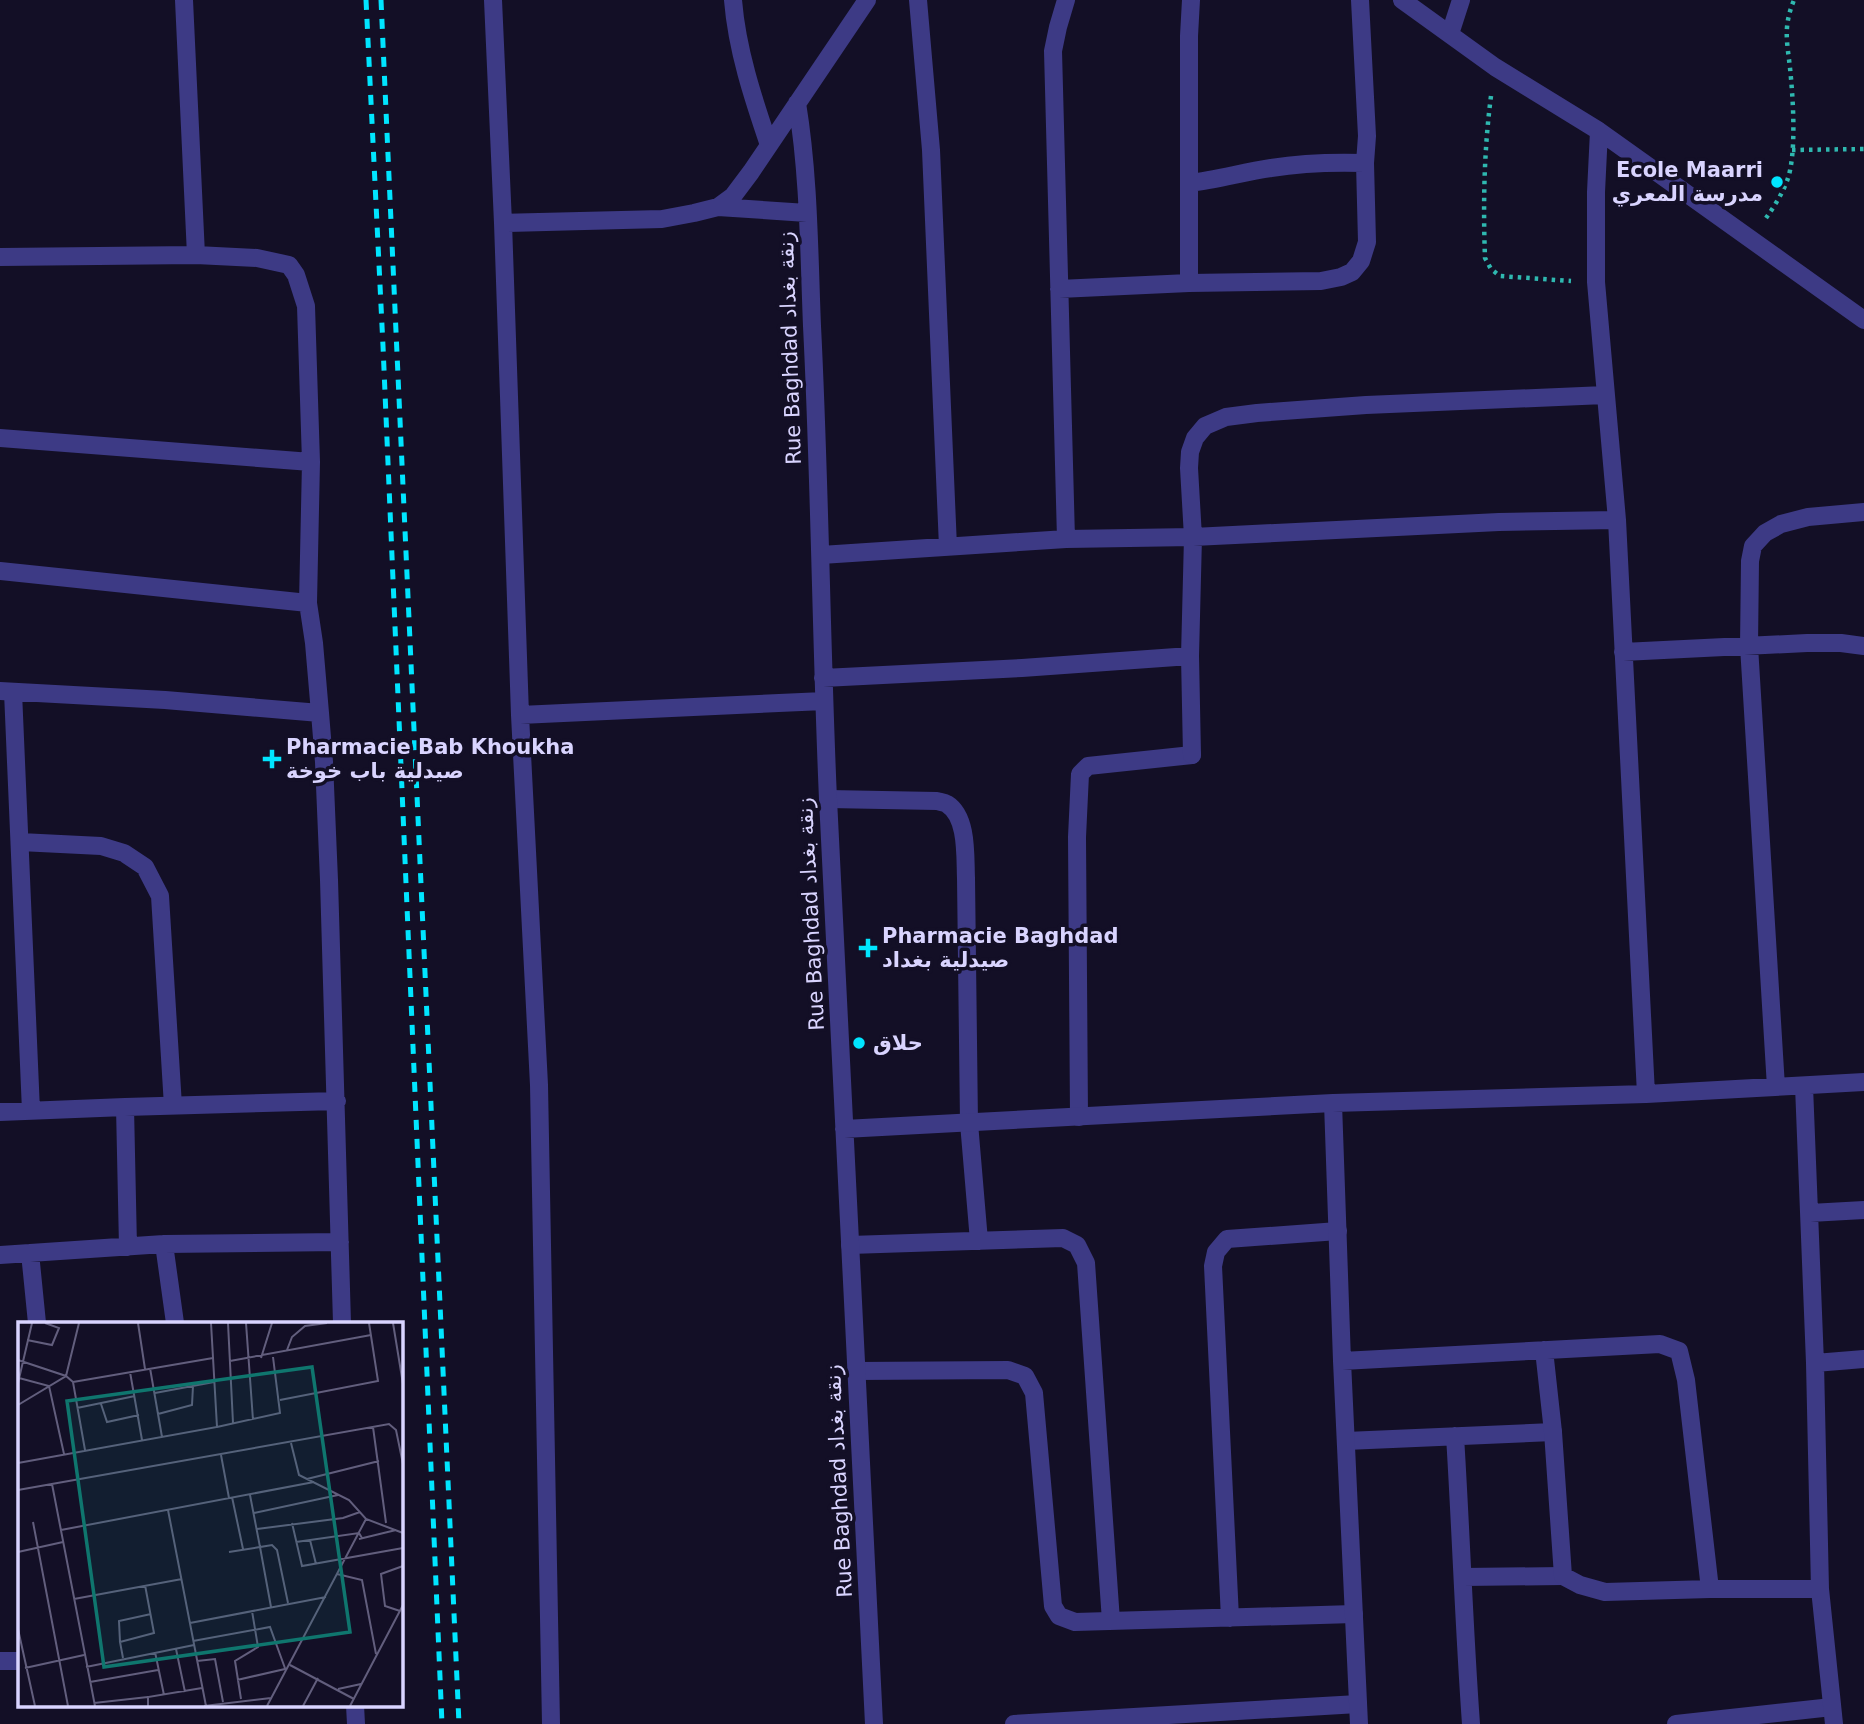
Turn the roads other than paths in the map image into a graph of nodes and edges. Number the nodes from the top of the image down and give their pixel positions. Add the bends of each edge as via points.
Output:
1 (184, 0) edge
2 (493, 0) edge
3 (733, 0) edge
4 (867, 0) edge
5 (918, 0) edge
6 (1066, 0) edge
7 (1191, 0) edge
8 (1360, 0) edge
9 (1402, 0) edge
10 (1461, 0) edge
11 (1450, 34) junction
12 (797, 103) junction
13 (1599, 131) junction
14 (769, 145) junction
15 (1365, 163) junction
16 (1189, 183) junction
17 (718, 207) junction
18 (807, 213) junction
19 (503, 223) junction
20 (196, 255) junction
21 (0, 257) edge
22 (1189, 283) junction
23 (1059, 289) junction
24 (1864, 320) edge
25 (1605, 395) junction
26 (0, 438) edge
27 (311, 462) junction
28 (1864, 512) edge
29 (1617, 520) junction
30 (1193, 537) junction
31 (1066, 539) junction
32 (948, 547) junction
33 (821, 555) junction
34 (0, 571) edge
35 (308, 603) junction
36 (1749, 646) junction
37 (1864, 646) edge
38 (1623, 652) junction
39 (1190, 656) junction
40 (823, 678) junction
41 (7, 692) edge
42 (824, 701) junction
43 (320, 713) junction
44 (520, 715) junction
45 (828, 799) junction
46 (20, 842) junction
47 (1864, 1082) edge
48 (1804, 1086) junction
49 (1776, 1087) junction
50 (1646, 1094) junction
51 (337, 1101) junction
52 (1333, 1103) junction
53 (173, 1106) junction
54 (125, 1107) junction
55 (31, 1111) junction
56 (0, 1112) edge
57 (1079, 1117) junction
58 (969, 1122) junction
59 (844, 1129) junction
60 (1864, 1210) edge
61 (1810, 1213) junction
62 (1338, 1231) junction
63 (340, 1241) junction
64 (979, 1241) junction
65 (164, 1244) junction
66 (850, 1245) junction
67 (128, 1247) junction
68 (30, 1253) junction
69 (0, 1255) edge
70 (37, 1322) edge
71 (175, 1322) edge
72 (342, 1322) edge
73 (1544, 1350) junction
74 (1864, 1359) edge
75 (1342, 1361) junction
76 (1815, 1363) junction
77 (856, 1371) junction
78 (1553, 1432) junction
79 (1455, 1436) junction
80 (1346, 1441) junction
81 (1563, 1576) junction
82 (1463, 1577) junction
83 (1710, 1589) junction
84 (1820, 1589) junction
85 (1354, 1614) junction
86 (1230, 1618) junction
87 (1111, 1621) junction
88 (0, 1661) edge
89 (18, 1661) edge
90 (1358, 1704) junction
91 (355, 1706) edge
92 (1833, 1715) edge
93 (356, 1724) edge
94 (551, 1724) edge
95 (874, 1724) edge
96 (1014, 1724) edge
97 (1359, 1724) edge
98 (1471, 1724) edge
99 (1676, 1724) edge

1 - 20 street
2 - 19 street
3 - 14 street via 751,93
4 - 12 street
5 - 32 street via 931,150
6 - 23 street via 1053,51
7 - 16 street
8 - 15 street
9 - 11 street
10 - 11 street
11 - 13 street
12 - 14 street
12 - 18 street, Rue Baghdad زنقة بغداد
13 - 24 street
13 - 25 street via 1596,282
14 - 17 street via 733,196
15 - 16 street via 1297,164
15 - 22 street via 1367,242 1352,272 1321,281
16 - 22 street
17 - 18 street
17 - 19 street via 662,219
18 - 33 street, Rue Baghdad زنقة بغداد
19 - 44 street
20 - 21 street
20 - 27 street via 273,261 289,265 296,275 306,306
22 - 23 street
23 - 31 street
25 - 29 street
25 - 30 street via 1366,405 1226,417 1205,426 1190,452
26 - 27 street
27 - 35 street
28 - 36 street via 1808,517 1765,533 1753,547 1750,561
29 - 30 street
29 - 38 street
30 - 31 street
30 - 39 street
31 - 32 street
32 - 33 street
33 - 40 street, Rue Baghdad زنقة بغداد
34 - 35 street
35 - 43 street
36 - 37 street
36 - 38 street
36 - 49 street
38 - 50 street
39 - 40 street
39 - 57 street via 1192,755 1088,766 1080,774
40 - 42 street, Rue Baghdad زنقة بغداد
41 - 43 street
41 - 46 street
42 - 44 street
42 - 45 street, Rue Baghdad زنقة بغداد
43 - 51 street
44 - 94 street via 539,1085
45 - 58 street via 937,801 956,813 964,838 966,878
45 - 59 street, Rue Baghdad زنقة بغداد
46 - 53 street via 101,846 124,853 145,867 160,896
46 - 55 street
47 - 48 street
48 - 49 street
48 - 61 street
49 - 50 street
50 - 52 street
51 - 53 street
51 - 63 street
52 - 57 street
52 - 62 street
53 - 54 street
54 - 55 street
54 - 67 street
55 - 56 street
57 - 58 street
58 - 59 street
58 - 64 street
59 - 66 street, Rue Baghdad زنقة بغداد
60 - 61 street
61 - 76 street
62 - 75 street
62 - 86 street via 1227,1239 1216,1252 1213,1266
63 - 65 street
63 - 72 street
64 - 66 street
64 - 87 street via 1063,1238 1077,1245 1086,1264
65 - 67 street
65 - 71 street
66 - 77 street, Rue Baghdad زنقة بغداد
67 - 68 street
68 - 69 street
68 - 70 street
73 - 75 street
73 - 78 street
73 - 83 street via 1660,1344 1679,1351
74 - 76 street
75 - 80 street
76 - 84 street
77 - 87 street via 1008,1370 1026,1376 1034,1393 1053,1606 1059,1616 1075,1622
77 - 95 street, Rue Baghdad زنقة بغداد
78 - 79 street
78 - 81 street
79 - 80 street
79 - 82 street
80 - 85 street
81 - 82 street
81 - 83 street via 1605,1592
82 - 98 street
83 - 84 street
84 - 92 street
85 - 86 street
85 - 90 street
86 - 87 street
88 - 89 street
90 - 96 street
90 - 97 street
91 - 93 street
92 - 99 street

